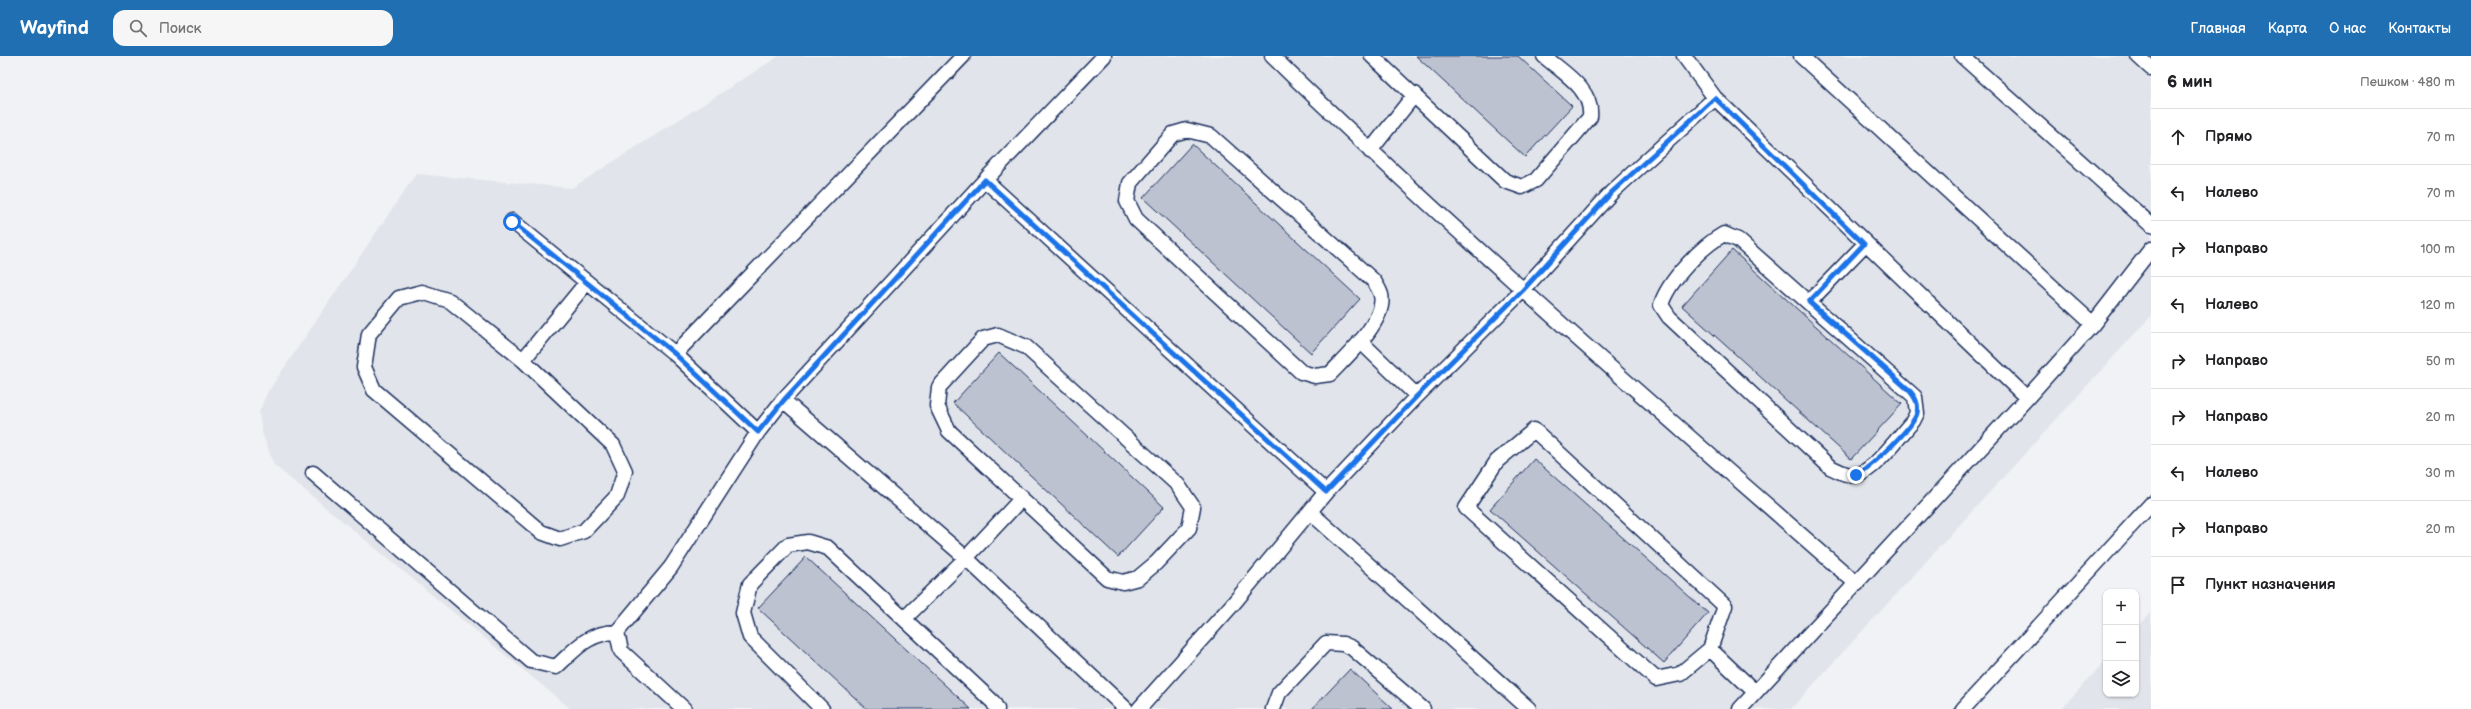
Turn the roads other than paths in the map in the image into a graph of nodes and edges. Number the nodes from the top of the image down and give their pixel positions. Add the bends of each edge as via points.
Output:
1 (963, 56) edge
2 (1104, 56) edge
3 (1272, 56) edge
4 (1372, 56) edge
5 (1544, 56) edge
6 (1684, 56) edge
7 (1801, 56) edge
8 (1962, 56) edge
9 (2138, 56) edge
10 (2151, 68) edge
11 (1414, 94) junction
12 (1715, 98) junction
13 (1370, 152) junction
14 (985, 180) junction
15 (512, 222) dead end
16 (2151, 225) edge
17 (1864, 244) junction
18 (2151, 249) edge
19 (587, 282) junction
20 (1523, 290) junction
21 (1809, 302) junction
22 (2093, 324) junction
23 (1360, 341) junction
24 (675, 354) junction
25 (523, 360) junction
26 (1417, 396) junction
27 (2027, 398) junction
28 (784, 400) junction
29 (758, 432) junction
30 (313, 473) dead end
31 (1326, 492) junction
32 (1022, 498) junction
33 (2151, 504) edge
34 (1310, 512) junction
35 (966, 558) junction
36 (1857, 584) junction
37 (904, 620) junction
38 (617, 632) junction
39 (1710, 649) junction
40 (1755, 692) junction
41 (815, 707) edge
42 (684, 709) edge
43 (997, 709) edge
44 (1126, 709) edge
45 (1139, 709) edge
46 (1273, 709) edge
47 (1423, 709) edge
48 (1529, 709) edge
49 (1740, 709) edge
50 (1963, 709) edge

1 - 24 lane
2 - 14 lane
3 - 13 lane
4 - 11 lane
5 - 11 lane via 1584,92 1589,99 1590,117 1536,180 1522,187 1505,181
6 - 12 lane
7 - 22 lane
8 - 16 lane
9 - 10 lane
11 - 13 lane
12 - 17 lane
12 - 20 lane via 1612,192
13 - 20 lane
14 - 28 lane
14 - 31 lane
15 - 19 lane
17 - 21 lane
17 - 27 lane
18 - 22 lane
19 - 24 lane
19 - 25 lane
20 - 26 lane
20 - 36 lane
21 - 21 lane via 1909,390 1917,404 1913,421 1874,464 1856,475 1842,473 1830,467 1669,317 1661,304 1665,291 1711,241 1724,234 1738,240
22 - 27 lane
23 - 23 lane via 1379,316 1381,296 1374,281 1211,136 1187,130 1173,134 1130,183 1127,201 1136,219 1300,372 1315,376 1330,374
23 - 26 lane
24 - 29 lane
25 - 25 lane via 613,446 625,471 617,496 584,532 560,539 541,532 374,390 364,367 369,334 399,298 422,292 450,300
26 - 31 lane
27 - 36 lane
28 - 29 lane
28 - 35 lane
29 - 38 lane via 671,567
30 - 38 lane via 531,661 556,667 590,637 602,632
31 - 34 lane
32 - 32 lane via 949,431 937,406 939,387 958,364 983,339 998,335 1026,346 1178,485 1193,507 1189,528 1138,578 1123,582 1107,578
32 - 35 lane
33 - 50 lane
34 - 45 lane via 1233,604
34 - 48 lane
35 - 37 lane
35 - 44 lane
36 - 40 lane
37 - 41 lane via 828,548 808,542 788,544 750,584 743,612 750,636
37 - 43 lane via 993,702
38 - 42 lane via 621,651
39 - 39 lane via 1725,606 1534,430 1497,461 1466,508 1656,679 1680,674
39 - 40 lane
40 - 49 lane
46 - 47 lane via 1279,693 1326,643 1343,644 1352,648

